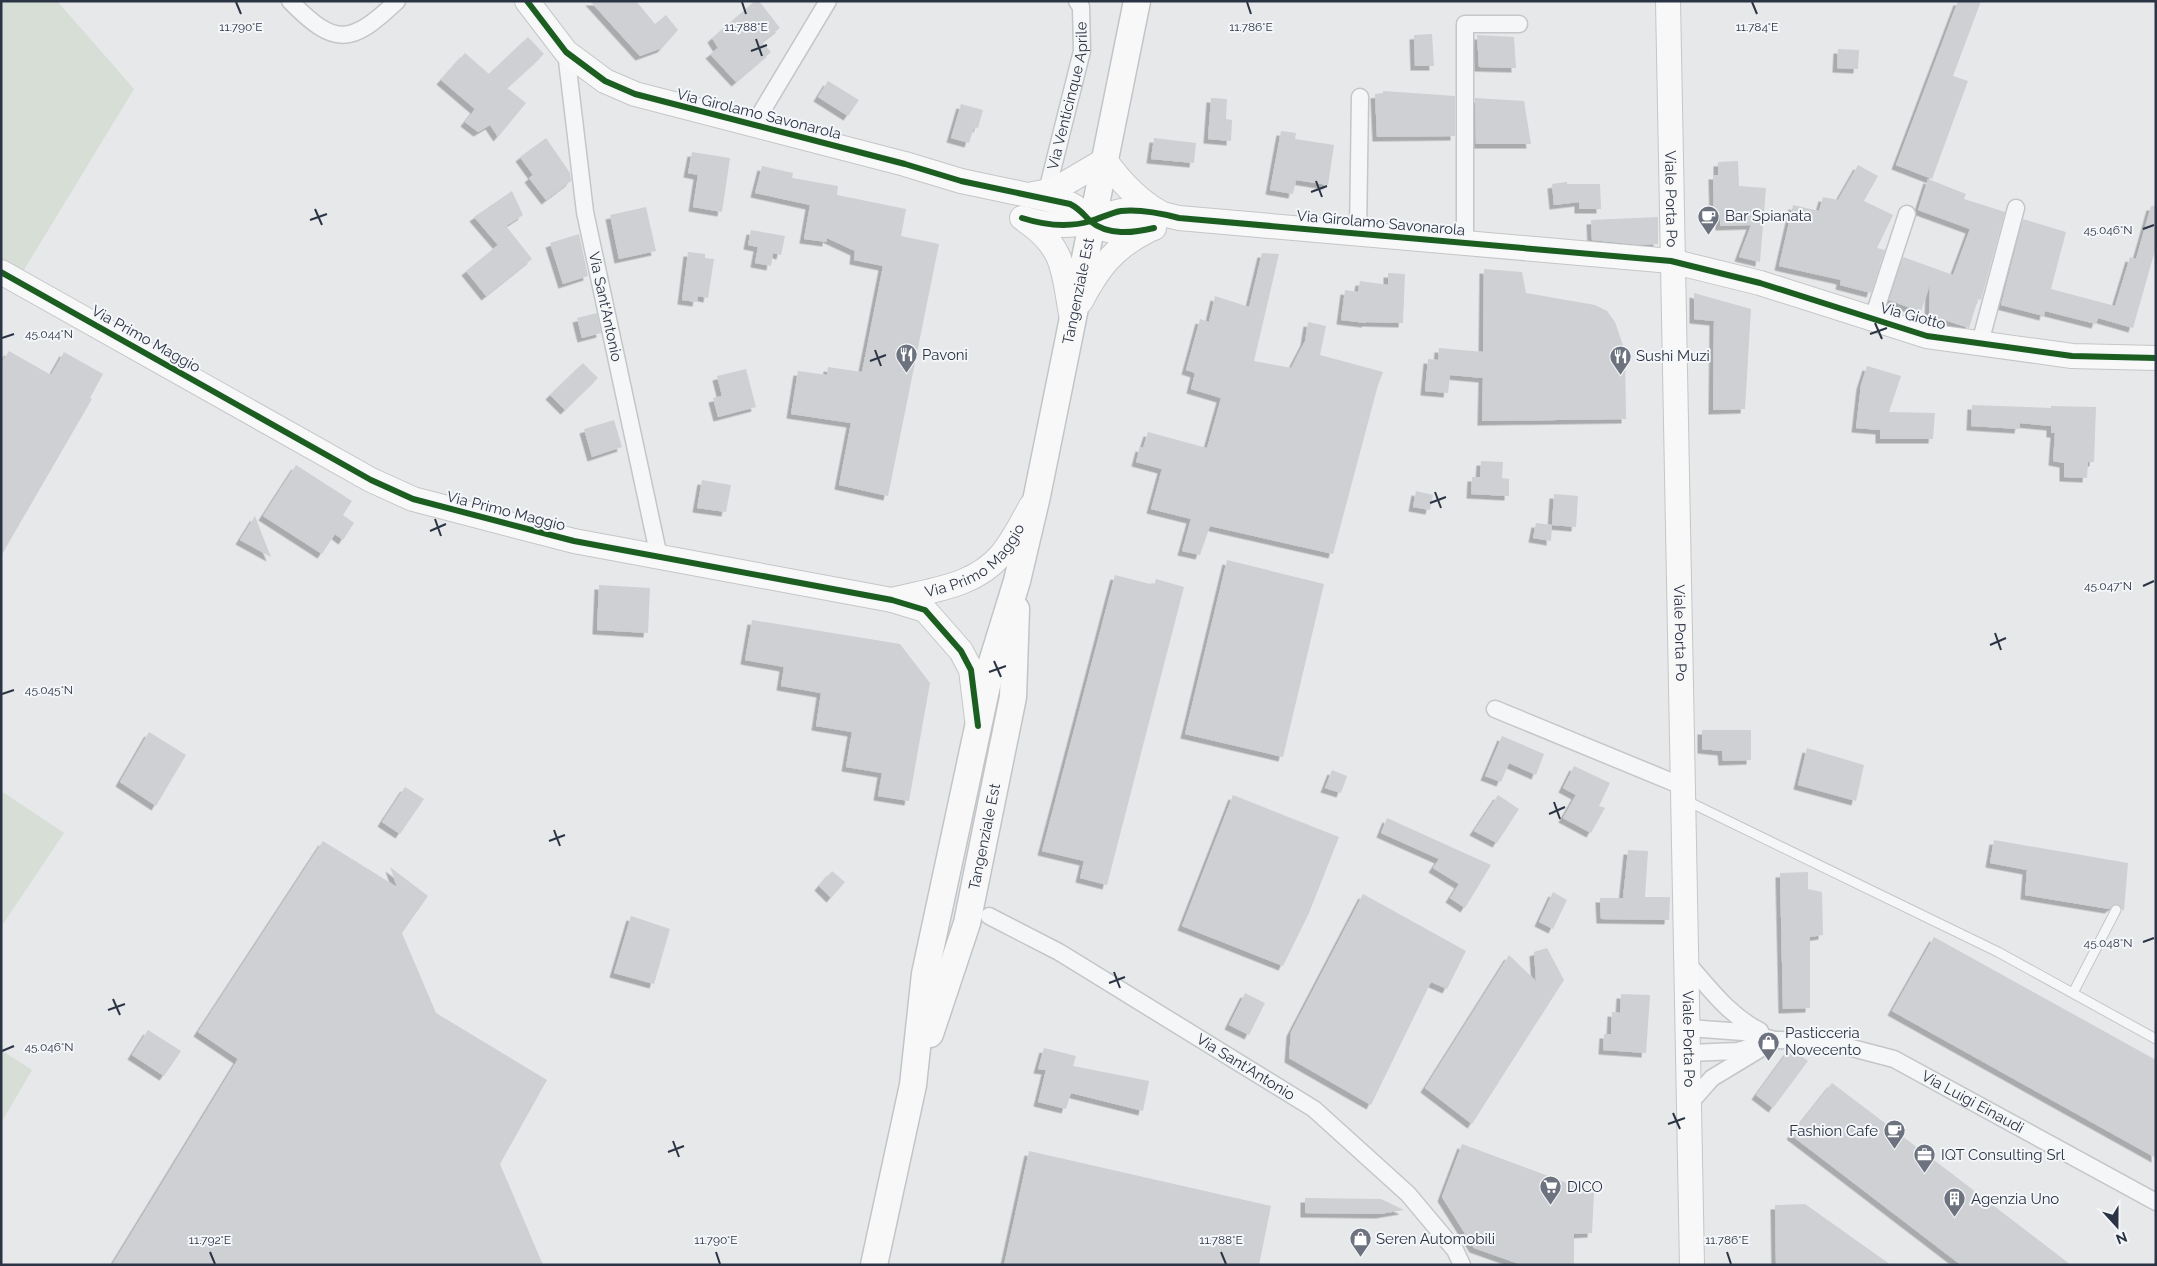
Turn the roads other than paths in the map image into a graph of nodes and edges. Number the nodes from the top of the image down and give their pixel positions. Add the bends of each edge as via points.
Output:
1 (290, 1) edge
2 (397, 1) edge
3 (526, 1) edge
4 (828, 1) edge
5 (1077, 1) edge
6 (1137, 1) edge
7 (1668, 1) edge
8 (1519, 24) dead end
9 (566, 52) junction
10 (1360, 96) dead end
11 (753, 126) junction
12 (1105, 160) junction
13 (961, 181) junction
14 (1047, 192) junction
15 (1019, 194) junction
16 (2016, 208) dead end
17 (1907, 214) dead end
18 (1022, 218) junction
19 (1165, 220) junction
20 (1091, 221) junction
21 (1358, 234) junction
22 (1465, 243) junction
23 (1671, 261) junction
24 (1, 272) edge
25 (1074, 318) junction
26 (1873, 318) junction
27 (1980, 343) junction
28 (2156, 358) edge
29 (1037, 496) junction
30 (660, 557) junction
31 (1017, 581) junction
32 (892, 600) junction
33 (1495, 709) dead end
34 (978, 726) junction
35 (1683, 793) junction
36 (2116, 910) dead end
37 (989, 916) dead end
38 (1688, 964) junction
39 (2073, 993) junction
40 (1689, 1028) junction
41 (2156, 1039) edge
42 (1775, 1040) junction
43 (1689, 1053) junction
44 (913, 1085) junction
45 (1690, 1102) junction
46 (2156, 1202) edge
47 (874, 1265) edge
48 (1462, 1265) edge
49 (1692, 1265) edge

1 - 2 street via 310,22 340,36 373,24
3 - 9 street, Via Girolamo Savonarola
4 - 11 street
5 - 14 street, Via Venticinque Aprile via 1081,7 1082,52
6 - 12 main road, Tangenziale Est
7 - 23 street, Viale Porta Po
8 - 22 street via 1465,24
9 - 11 street, Via Girolamo Savonarola via 604,80 635,94
9 - 30 street, Via Sant'Antonio via 585,212
10 - 21 street
11 - 13 street, Via Girolamo Savonarola
12 - 14 street, Via Girolamo Savonarola
12 - 19 street, Via Girolamo Savonarola via 1119,180
12 - 20 main road, Tangenziale Est
13 - 15 street, Via Girolamo Savonarola
13 - 18 street, Via Girolamo Savonarola
14 - 15 street, Via Girolamo Savonarola
15 - 20 street, Via Girolamo Savonarola via 1070,204 1082,210
16 - 27 street
17 - 26 street
18 - 20 street via 1044,225
18 - 25 street, Via Girolamo Savonarola via 1042,231 1056,249
19 - 20 street, Via Girolamo Savonarola via 1136,210 1119,211
19 - 21 street, Via Girolamo Savonarola
19 - 25 street via 1125,244 1096,272
20 - 25 main road, Tangenziale Est
21 - 22 street, Via Girolamo Savonarola
22 - 23 street, Via Girolamo Savonarola
23 - 26 street, Via Giotto via 1760,283
23 - 35 street, Viale Porta Po
24 - 30 street, Via Primo Maggio via 372,480 412,499 574,541
25 - 29 main road, Tangenziale Est
26 - 27 street, Via Giotto via 1927,336
27 - 28 street, Via Giotto via 2072,356
29 - 31 main road, Tangenziale Est
29 - 32 street, Via Primo Maggio via 1001,555 983,571 956,586
30 - 32 street, Via Primo Maggio
31 - 34 main road, Tangenziale Est via 992,662
31 - 44 main road, Tangenziale Est via 1016,678 1012,706 966,923
32 - 34 street, Via Primo Maggio via 925,610 961,651 971,670
33 - 35 street
34 - 44 main road, Tangenziale Est via 925,974
35 - 38 street, Viale Porta Po
35 - 39 lane
36 - 39 lane
37 - 48 street, Via Sant'Antonio via 1059,952 1314,1109 1408,1194 1455,1250
38 - 40 street, Viale Porta Po
38 - 42 street, Via Luigi Einaudi via 1727,1008 1747,1025
39 - 41 lane
40 - 42 street, Via Luigi Einaudi via 1743,1032
40 - 43 street, Viale Porta Po
42 - 43 street, Via Luigi Einaudi via 1738,1052
42 - 45 street via 1712,1078
42 - 46 street, Via Luigi Einaudi via 1825,1041 1894,1059
43 - 45 street, Viale Porta Po
44 - 47 main road, Tangenziale Est
45 - 49 street, Viale Porta Po

